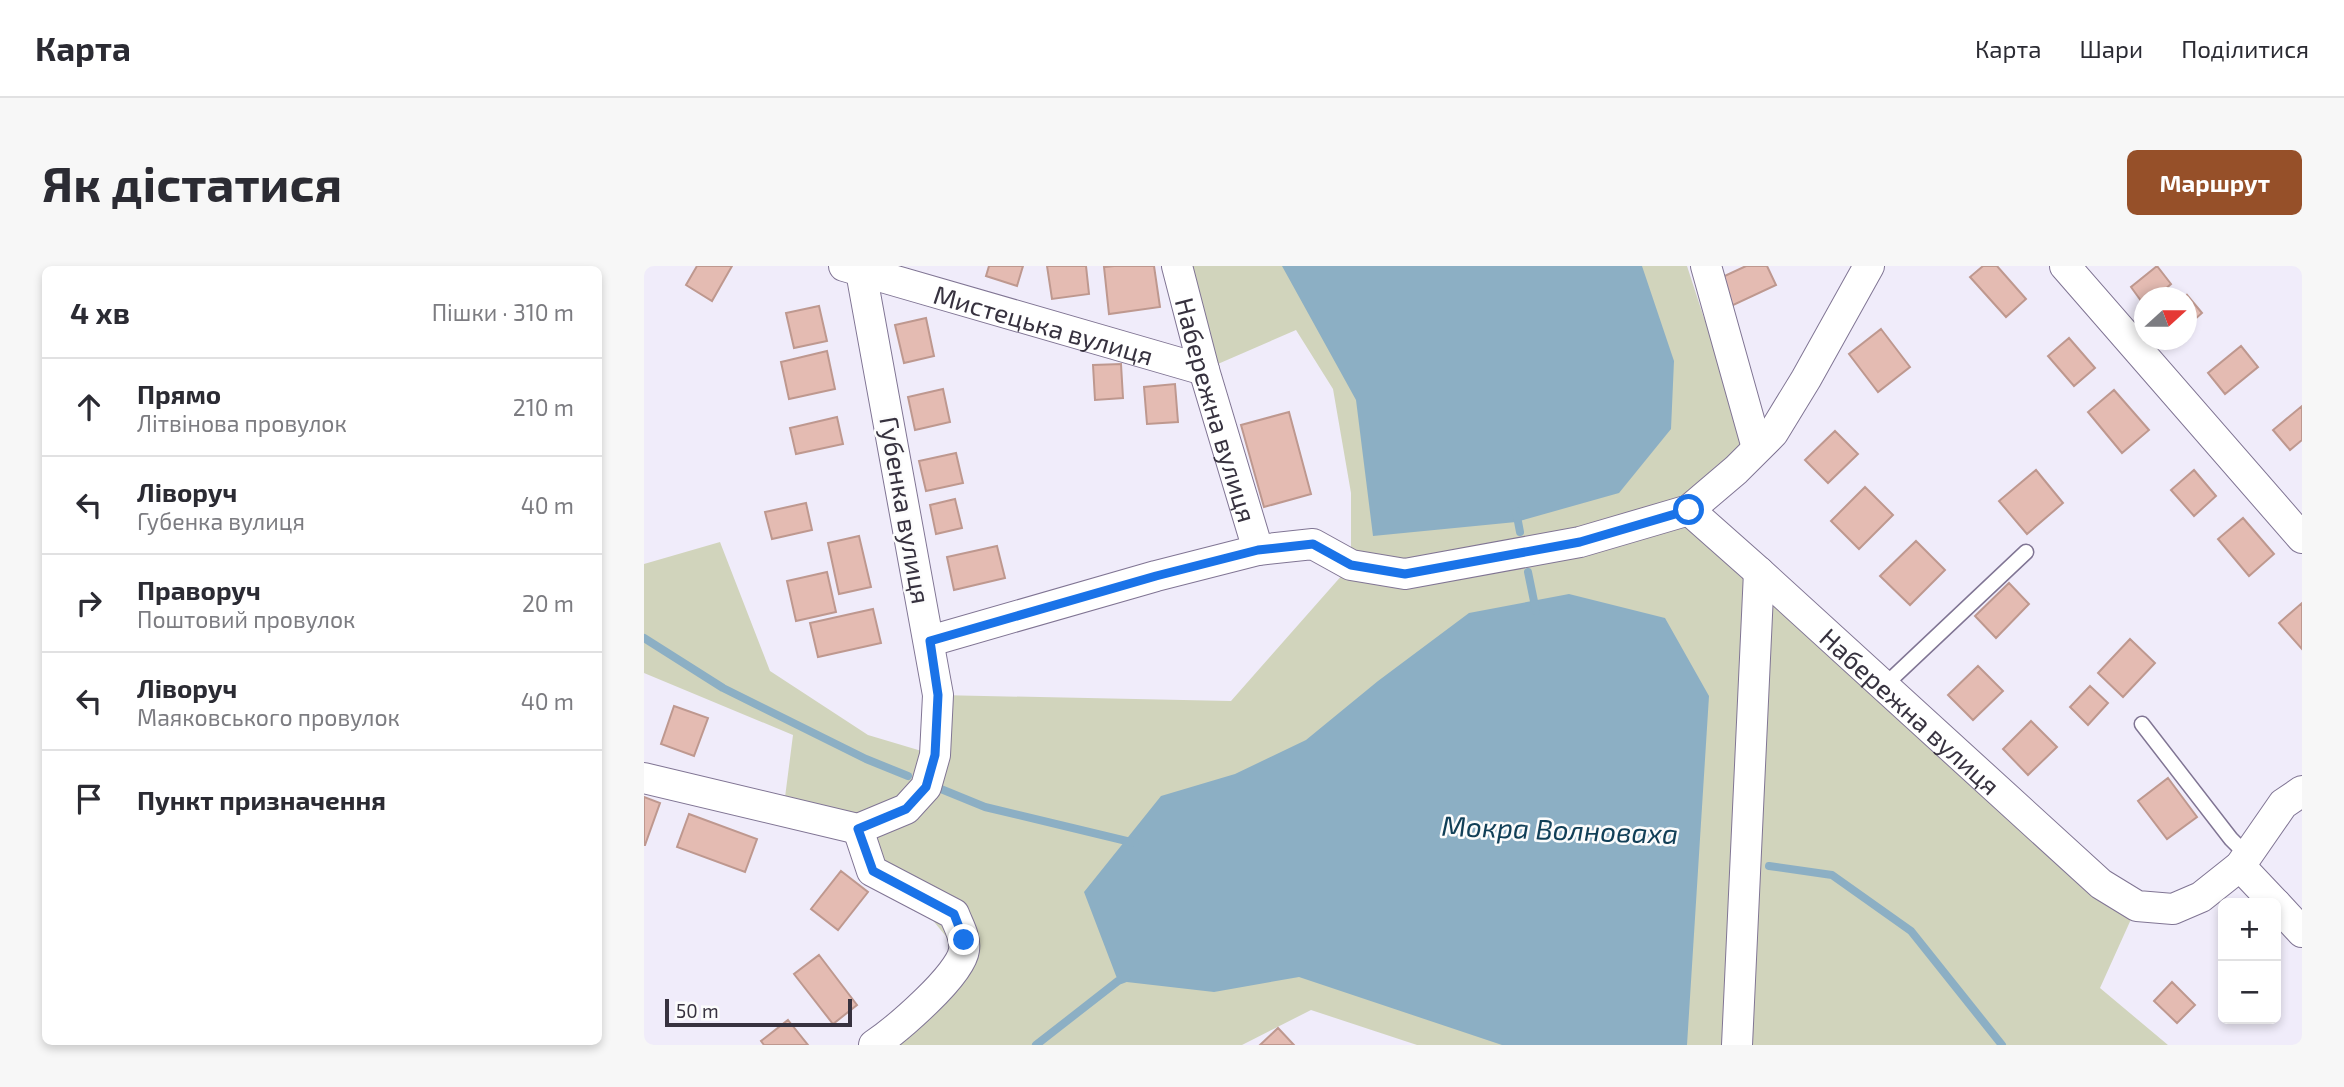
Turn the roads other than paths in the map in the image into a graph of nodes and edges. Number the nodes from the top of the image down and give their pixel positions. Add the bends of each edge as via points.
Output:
1 (1177, 266) edge
2 (1706, 266) edge
3 (1869, 266) edge
4 (2065, 266) edge
5 (855, 268) edge
6 (1204, 370) junction
7 (1757, 448) junction
8 (1689, 510) junction
9 (2302, 538) edge
10 (1258, 550) junction
11 (2026, 552) dead end
12 (1759, 572) junction
13 (930, 641) junction
14 (1884, 686) junction
15 (2142, 724) dead end
16 (644, 778) edge
17 (2302, 791) edge
18 (858, 829) junction
19 (2244, 861) junction
20 (2272, 898) edge
21 (2281, 909) edge
22 (2302, 932) edge
23 (874, 1045) edge
24 (1737, 1045) edge

1 - 6 street, Набережна вулиця
2 - 7 street
3 - 7 street via 1773,433
4 - 9 street
5 - 6 street, Мистецька вулиця
5 - 13 street, Губенка вулиця
6 - 10 street, Набережна вулиця
7 - 8 street
8 - 10 street via 1580,542 1405,574 1351,565 1313,544
8 - 12 street, Набережна вулиця
10 - 13 street
11 - 14 lane
12 - 14 street, Набережна вулиця
12 - 24 street
13 - 18 street, Губенка вулиця via 938,695 935,755 926,787 906,809
14 - 19 street, Набережна вулиця via 2101,884 2137,906 2173,909 2201,898
15 - 19 lane
16 - 18 street
17 - 19 street via 2283,804
18 - 23 street via 873,871 954,914 964,940 956,969
19 - 20 street
21 - 22 street

